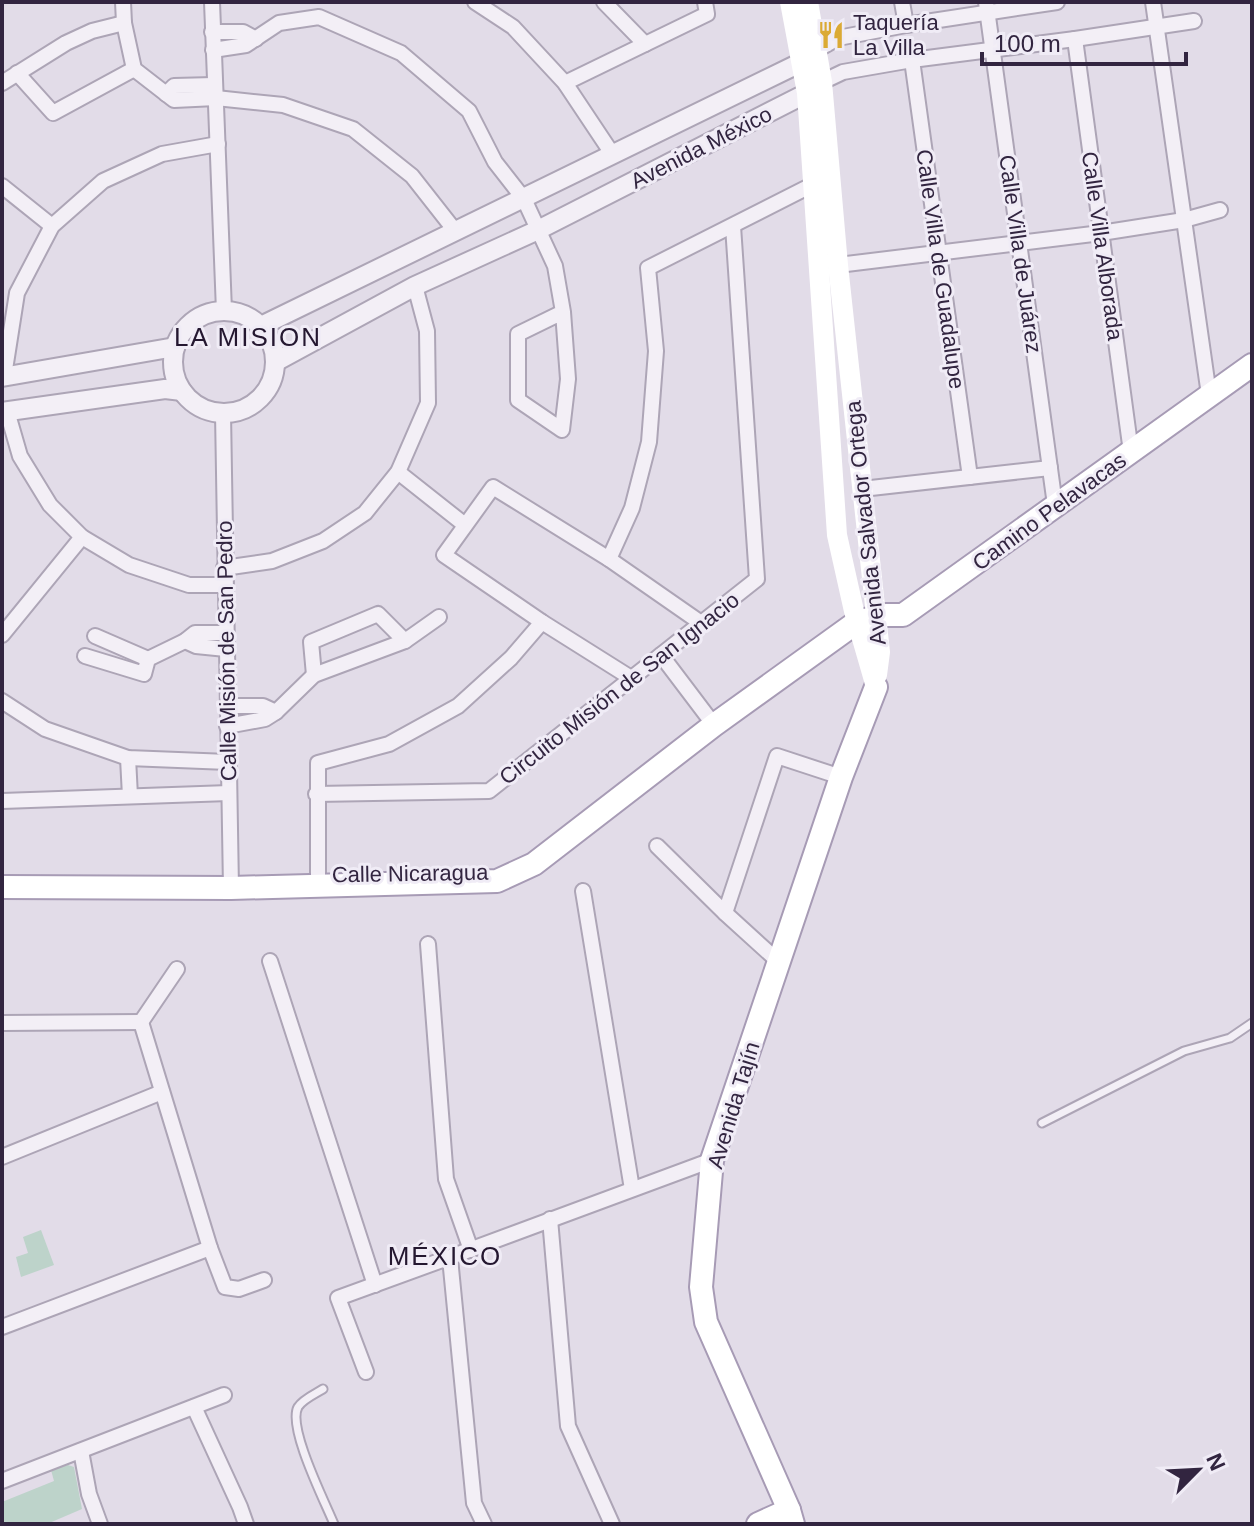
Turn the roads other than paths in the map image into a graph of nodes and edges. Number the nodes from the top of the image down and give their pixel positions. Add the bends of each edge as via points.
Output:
1 (123, 2) edge
2 (212, 2) edge
3 (475, 2) edge
4 (604, 2) edge
5 (705, 2) edge
6 (790, 2) edge
7 (808, 2) edge
8 (902, 2) edge
9 (1057, 2) edge
10 (1153, 2) edge
11 (987, 6) edge
12 (1194, 21) dead end
13 (124, 23) junction
14 (906, 25) junction
15 (1156, 27) junction
16 (212, 32) junction
17 (256, 39) junction
18 (1075, 39) junction
19 (645, 44) junction
20 (993, 49) junction
21 (213, 50) junction
22 (810, 56) junction
23 (912, 60) junction
24 (134, 69) junction
25 (17, 73) junction
26 (2, 83) edge
27 (565, 83) junction
28 (814, 88) junction
29 (215, 91) junction
30 (218, 144) junction
31 (613, 155) junction
32 (812, 185) junction
33 (2, 186) edge
34 (524, 199) junction
35 (1220, 210) dead end
36 (1184, 220) junction
37 (52, 226) junction
38 (733, 226) junction
39 (538, 230) junction
40 (456, 232) junction
41 (1101, 233) junction
42 (1019, 243) junction
43 (938, 253) junction
44 (838, 265) junction
45 (415, 286) junction
46 (224, 311) junction
47 (563, 312) junction
48 (261, 326) junction
49 (175, 347) junction
50 (275, 362) junction
51 (1252, 365) edge
52 (3, 377) edge
53 (182, 391) junction
54 (1209, 395) junction
55 (5, 412) edge
56 (223, 413) junction
57 (1131, 452) junction
58 (1050, 468) junction
59 (398, 472) junction
60 (970, 477) junction
61 (862, 489) junction
62 (1055, 505) junction
63 (465, 525) junction
64 (82, 537) junction
65 (609, 559) junction
66 (224, 568) junction
67 (225, 585) junction
68 (869, 614) junction
69 (439, 617) dead end
70 (542, 622) junction
71 (701, 623) junction
72 (2, 635) edge
73 (226, 641) junction
74 (405, 641) junction
75 (661, 655) junction
76 (148, 659) junction
77 (314, 675) junction
78 (631, 678) junction
79 (876, 687) joint
80 (2, 701) edge
81 (227, 706) junction
82 (276, 712) junction
83 (712, 722) junction
84 (227, 726) junction
85 (128, 758) junction
86 (228, 762) junction
87 (841, 777) junction
88 (229, 793) junction
89 (316, 794) junction
90 (130, 796) junction
91 (2, 801) edge
92 (657, 846) dead end
93 (2, 878) edge
94 (318, 880) junction
95 (231, 883) junction
96 (2, 887) edge
97 (583, 891) dead end
98 (725, 913) junction
99 (428, 944) dead end
100 (270, 961) dead end
101 (780, 963) junction
102 (177, 969) dead end
103 (141, 1022) junction
104 (2, 1023) edge
105 (1252, 1023) edge
106 (162, 1092) junction
107 (1042, 1123) dead end
108 (2, 1157) edge
109 (712, 1160) junction
110 (632, 1189) junction
111 (550, 1219) junction
112 (210, 1248) junction
113 (471, 1250) junction
114 (450, 1258) junction
115 (264, 1280) dead end
116 (375, 1285) junction
117 (2, 1327) edge
118 (366, 1372) dead end
119 (323, 1389) dead end
120 (224, 1395) dead end
121 (194, 1407) junction
122 (81, 1451) junction
123 (2, 1481) edge
124 (791, 1517) edge
125 (100, 1524) edge
126 (246, 1524) edge
127 (334, 1524) edge
128 (484, 1524) edge
129 (612, 1524) edge
130 (758, 1524) edge

1 - 13 street
2 - 16 street
3 - 27 street via 513,27
4 - 19 street
5 - 19 street via 707,14
6 - 22 main road
7 - 22 main road, Avenida Salvador Ortega
8 - 14 street
9 - 11 street, Avenida México
10 - 15 street
11 - 14 street, Avenida México
11 - 20 street, Calle Villa de Juárez
12 - 15 street, Avenida México
13 - 24 street
13 - 25 street via 66,43
14 - 22 street, Avenida México via 838,38
15 - 18 street, Avenida México
15 - 36 street
16 - 17 street via 243,32
16 - 21 street
17 - 21 street
17 - 34 street via 279,23 319,17 401,53 469,111 495,162
18 - 20 street, Avenida México
18 - 41 street, Calle Villa Alborada
19 - 27 street
20 - 23 street, Avenida México
20 - 42 street, Calle Villa de Juárez
21 - 29 street
22 - 28 main road, Avenida Salvador Ortega
22 - 31 street, Avenida México
23 - 28 street, Avenida México via 843,72
23 - 43 street, Calle Villa de Guadalupe
24 - 25 street via 53,113
24 - 29 street via 174,100
25 - 26 street
27 - 31 street
28 - 32 main road, Avenida Salvador Ortega
28 - 39 street, Avenida México
28 - 44 main road, Avenida Salvador Ortega
29 - 30 street
29 - 40 street via 283,105 353,129 412,176
30 - 37 street via 162,154 103,181
30 - 46 street
31 - 34 street, Avenida México
32 - 38 street
32 - 68 main road, Avenida Salvador Ortega via 837,535
33 - 37 street
34 - 39 street
34 - 40 street, Avenida México
35 - 36 street
36 - 41 street
36 - 54 street
37 - 52 street via 17,293
38 - 65 street via 648,268 656,351 649,442 632,508
38 - 71 street, Circuito Misión de San Ignacio via 757,579
39 - 45 street, Avenida México
39 - 47 street via 555,266
40 - 48 street, Avenida México
41 - 42 street
41 - 57 street, Calle Villa Alborada
42 - 43 street
42 - 58 street, Calle Villa de Juárez
43 - 44 street
43 - 60 street, Calle Villa de Guadalupe
44 - 61 main road, Avenida Salvador Ortega
45 - 50 street, Avenida México
45 - 59 street via 427,331 428,403
46 - 48 street via 245,315
46 - 49 street via 200,316 185,328
47 - 47 street via 568,379 562,430 518,400 518,334
48 - 50 street via 272,343
49 - 52 street
49 - 53 street via 173,370
50 - 56 street via 266,392 242,410
51 - 54 main road, Camino Pelavacas
53 - 55 street
53 - 56 street via 202,408
54 - 57 main road, Camino Pelavacas
55 - 64 street via 20,456 50,505
56 - 66 street, Calle Misión de San Pedro
57 - 62 main road, Camino Pelavacas
58 - 60 street
58 - 62 street, Calle Villa de Juárez
59 - 63 street
59 - 66 street via 365,513 323,541 272,561
60 - 61 street
61 - 68 main road, Avenida Salvador Ortega
62 - 68 main road, Camino Pelavacas via 903,615
63 - 65 street via 493,487
63 - 70 street via 444,555
64 - 67 street via 129,565 189,585
64 - 72 street
65 - 71 street
66 - 67 street, Calle Misión de San Pedro
67 - 73 street, Calle Misión de San Pedro
68 - 79 main road, Avenida Salvador Ortega
68 - 83 main road, Calle Nicaragua
69 - 74 street
70 - 78 street
70 - 89 street via 458,706 389,744 318,763
71 - 75 street, Circuito Misión de San Ignacio
73 - 76 street via 195,633
73 - 81 street, Calle Misión de San Pedro
74 - 77 street
74 - 77 street via 378,614 311,642
75 - 78 street, Circuito Misión de San Ignacio
75 - 83 street
76 - 76 street via 144,674 89,658 98,636
77 - 82 street
78 - 89 street, Circuito Misión de San Ignacio via 489,791
79 - 87 main road, Avenida Tajín
80 - 85 street via 45,729
81 - 82 street via 263,706
81 - 84 street, Calle Misión de San Pedro
82 - 84 street
83 - 94 main road, Calle Nicaragua via 534,864 497,881
84 - 86 street, Calle Misión de San Pedro
85 - 86 street
85 - 90 street
86 - 88 street, Calle Misión de San Pedro
87 - 98 street via 777,756
87 - 101 main road, Avenida Tajín
88 - 90 street
88 - 95 street, Calle Misión de San Pedro
89 - 94 street
90 - 91 street
92 - 98 street
93 - 95 main road, Calle Nicaragua
94 - 95 main road, Calle Nicaragua
95 - 96 main road, Calle Nicaragua
97 - 110 street
98 - 101 street
99 - 113 street via 446,1179
100 - 116 street
101 - 109 main road, Avenida Tajín
102 - 103 street
103 - 104 street
103 - 106 street
105 - 107 lane via 1230,1038 1184,1051
106 - 108 street
106 - 112 street
109 - 110 street
109 - 124 main road, Avenida Tajín via 701,1287 706,1322
110 - 111 street
111 - 113 street
111 - 129 street via 568,1426
112 - 115 street via 225,1287 239,1289
112 - 117 street
113 - 114 street
114 - 116 street
114 - 128 street via 474,1503
116 - 118 street via 338,1298
119 - 127 lane via 300,1404 295,1416 297,1435
120 - 121 street
121 - 122 street
121 - 126 street
122 - 123 street
122 - 125 street
124 - 130 main road

